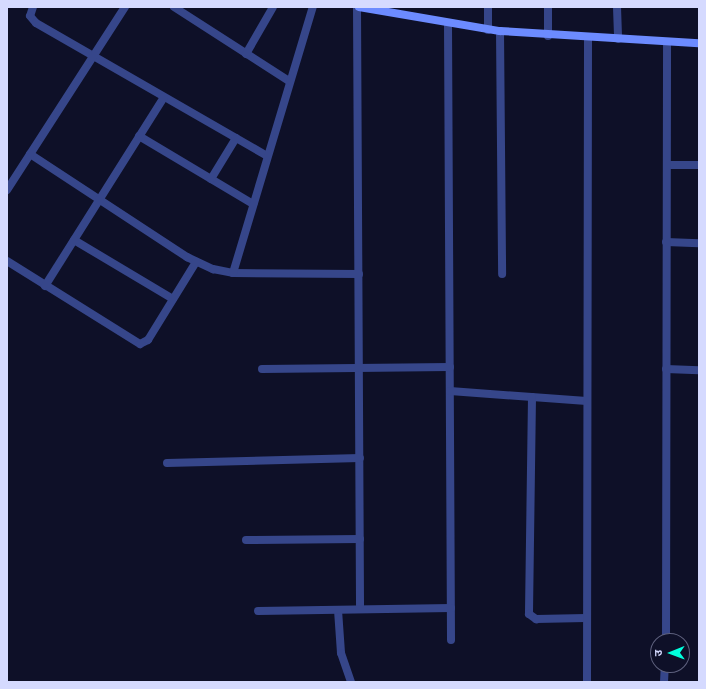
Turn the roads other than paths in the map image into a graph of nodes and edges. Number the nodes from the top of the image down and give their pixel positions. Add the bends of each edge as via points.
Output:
1 (33, 7) edge
2 (125, 7) edge
3 (174, 7) edge
4 (273, 7) edge
5 (313, 7) edge
6 (358, 7) edge
7 (488, 7) edge
8 (548, 7) edge
9 (617, 7) edge
10 (448, 24) junction
11 (488, 30) junction
12 (500, 31) junction
13 (548, 36) junction
14 (588, 37) junction
15 (618, 39) junction
16 (667, 42) junction
17 (699, 43) edge
18 (246, 54) junction
19 (93, 57) junction
20 (289, 81) junction
21 (164, 97) junction
22 (139, 136) junction
23 (236, 138) junction
24 (30, 154) junction
25 (266, 155) junction
26 (667, 165) junction
27 (699, 165) edge
28 (211, 179) junction
29 (7, 190) edge
30 (100, 199) junction
31 (253, 204) junction
32 (74, 240) junction
33 (666, 242) junction
34 (699, 243) edge
35 (7, 261) edge
36 (196, 262) junction
37 (233, 273) junction
38 (359, 274) junction
39 (502, 274) dead end
40 (46, 286) junction
41 (173, 298) junction
42 (450, 367) junction
43 (359, 368) junction
44 (262, 369) dead end
45 (666, 369) junction
46 (699, 370) edge
47 (450, 391) junction
48 (532, 397) junction
49 (587, 401) junction
50 (360, 458) junction
51 (167, 463) dead end
52 (360, 539) junction
53 (246, 540) dead end
54 (451, 608) junction
55 (360, 609) junction
56 (338, 610) junction
57 (258, 611) dead end
58 (586, 618) junction
59 (666, 633) edge
60 (452, 640) dead end
61 (351, 682) edge
62 (587, 682) edge

1 - 19 street via 32,20
2 - 19 street
3 - 18 street
4 - 18 street
5 - 20 street
6 - 10 street
6 - 38 street
7 - 11 street
8 - 13 street
9 - 15 street
10 - 11 street
10 - 42 street
11 - 12 street
12 - 13 street
12 - 39 street
13 - 14 street
14 - 15 street
14 - 49 street
15 - 16 street
16 - 17 street
16 - 26 street
18 - 20 street
19 - 21 street
19 - 24 street
20 - 25 street
21 - 22 street
21 - 23 street
22 - 28 street
22 - 30 street
23 - 25 street
23 - 28 street
24 - 29 street
24 - 30 street
25 - 31 street
26 - 27 street
26 - 33 street
28 - 31 street
30 - 32 street
30 - 36 street
31 - 37 street
32 - 40 street
32 - 41 street
33 - 34 street
33 - 45 street
35 - 40 street
36 - 37 street
36 - 41 street
37 - 38 street
38 - 43 street
40 - 41 street via 140,344 148,340
42 - 43 street
42 - 47 street
43 - 44 street
43 - 50 street
45 - 46 street
45 - 59 street
47 - 48 street
47 - 54 street
48 - 49 street
48 - 58 street via 529,614 536,619
49 - 58 street
50 - 51 street
50 - 52 street
52 - 53 street
52 - 55 street
54 - 55 street
54 - 60 street
55 - 56 street
56 - 57 street
56 - 61 street via 341,653
58 - 62 street

